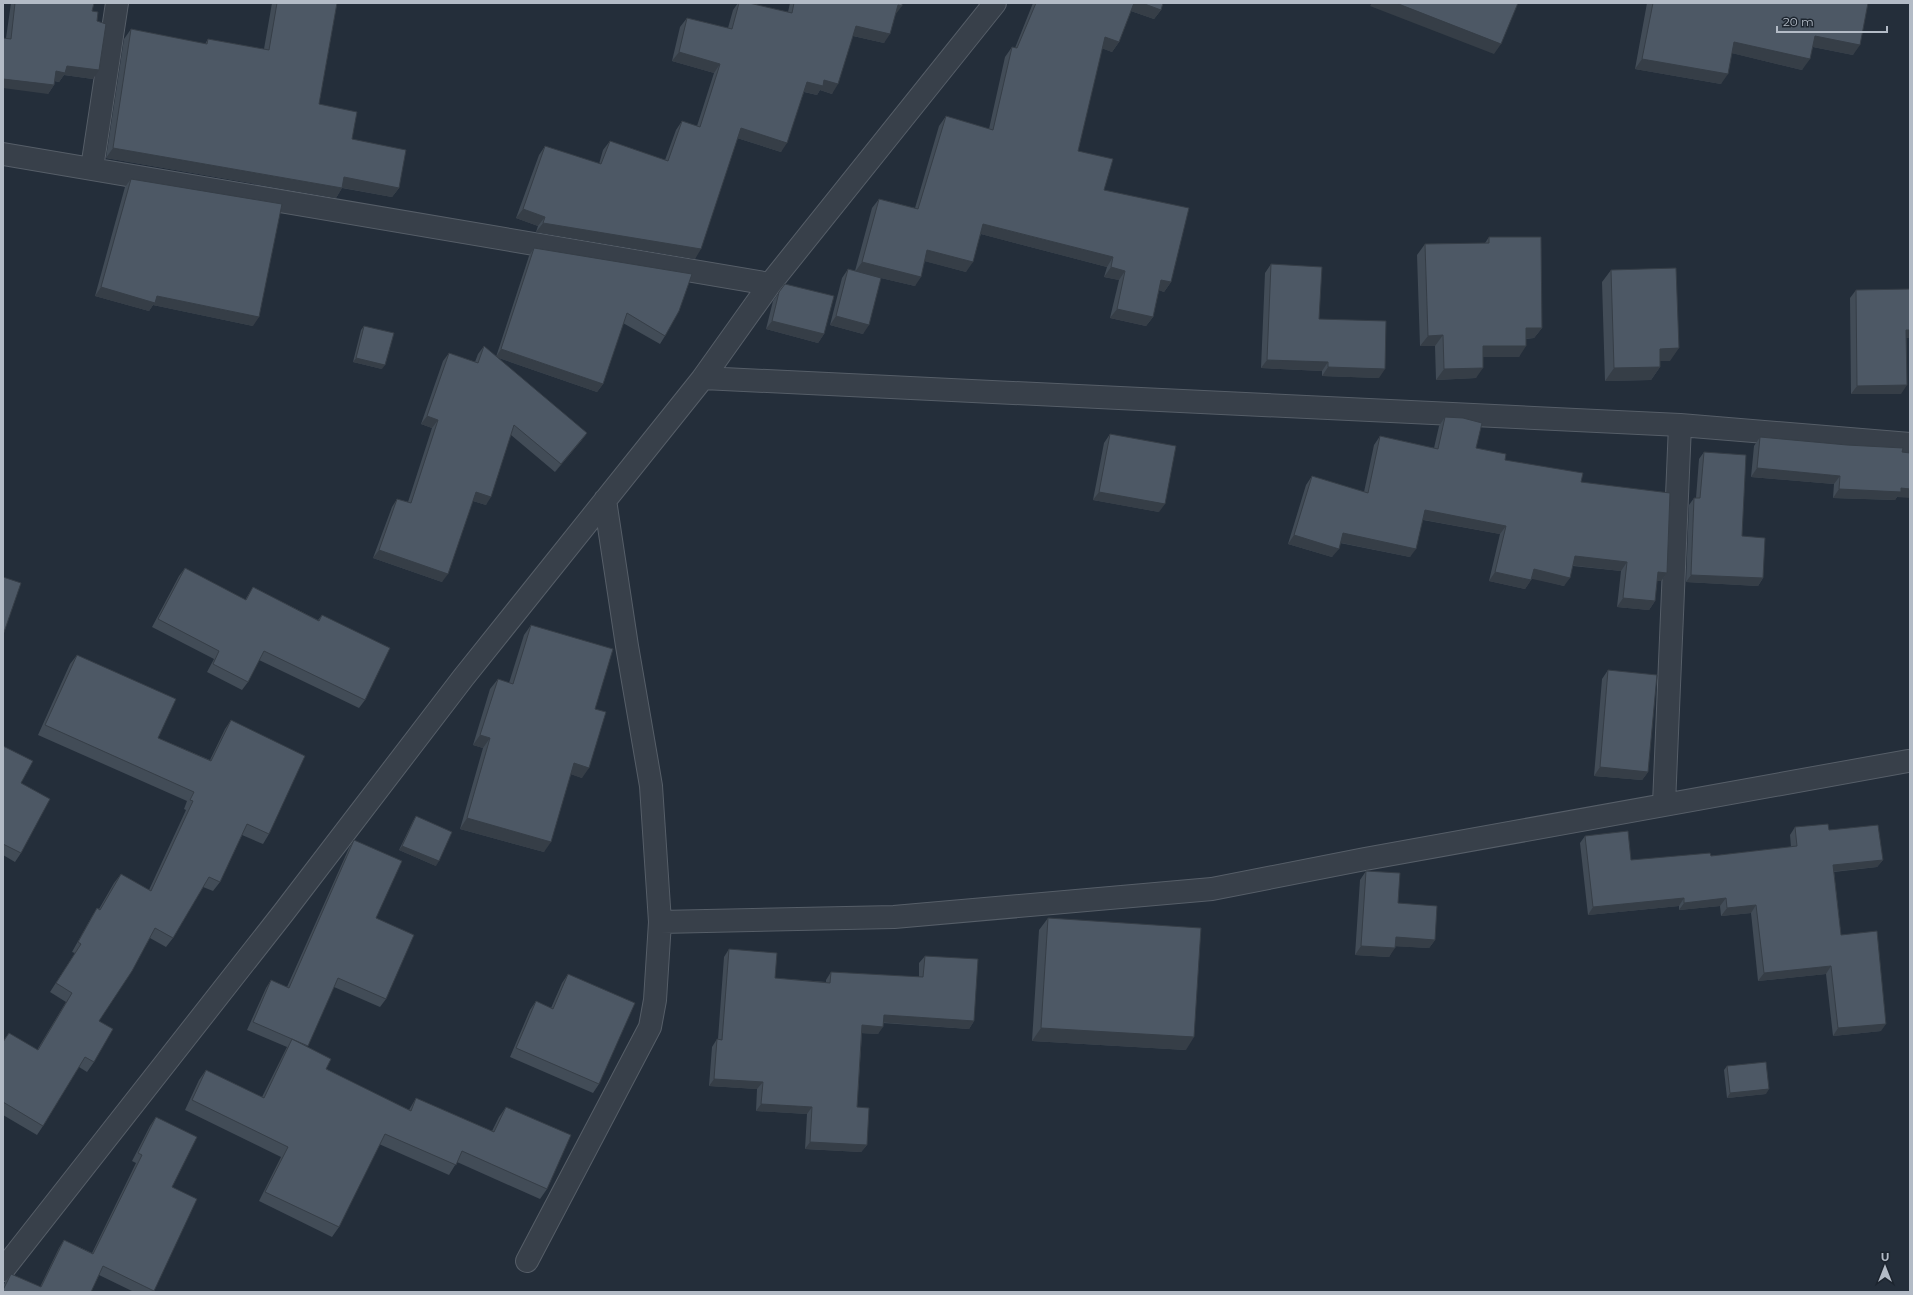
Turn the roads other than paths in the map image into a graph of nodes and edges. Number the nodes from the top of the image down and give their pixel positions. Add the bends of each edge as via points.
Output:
1 (117, 3) edge
2 (995, 3) edge
3 (3, 154) edge
4 (92, 168) junction
5 (770, 284) junction
6 (703, 378) junction
7 (1680, 425) junction
8 (1910, 444) edge
9 (605, 500) junction
10 (1908, 761) dead end
11 (1664, 804) junction
12 (660, 922) junction
13 (527, 1261) dead end
14 (3, 1270) edge

1 - 4 street
2 - 5 street
3 - 4 street
4 - 5 street
5 - 6 street
6 - 7 street
6 - 9 street
7 - 8 street
7 - 11 street
9 - 12 street via 651,786
9 - 14 street via 463,678 284,912
10 - 11 street
11 - 12 street via 1212,889 894,917
12 - 13 street via 655,1000 650,1027

